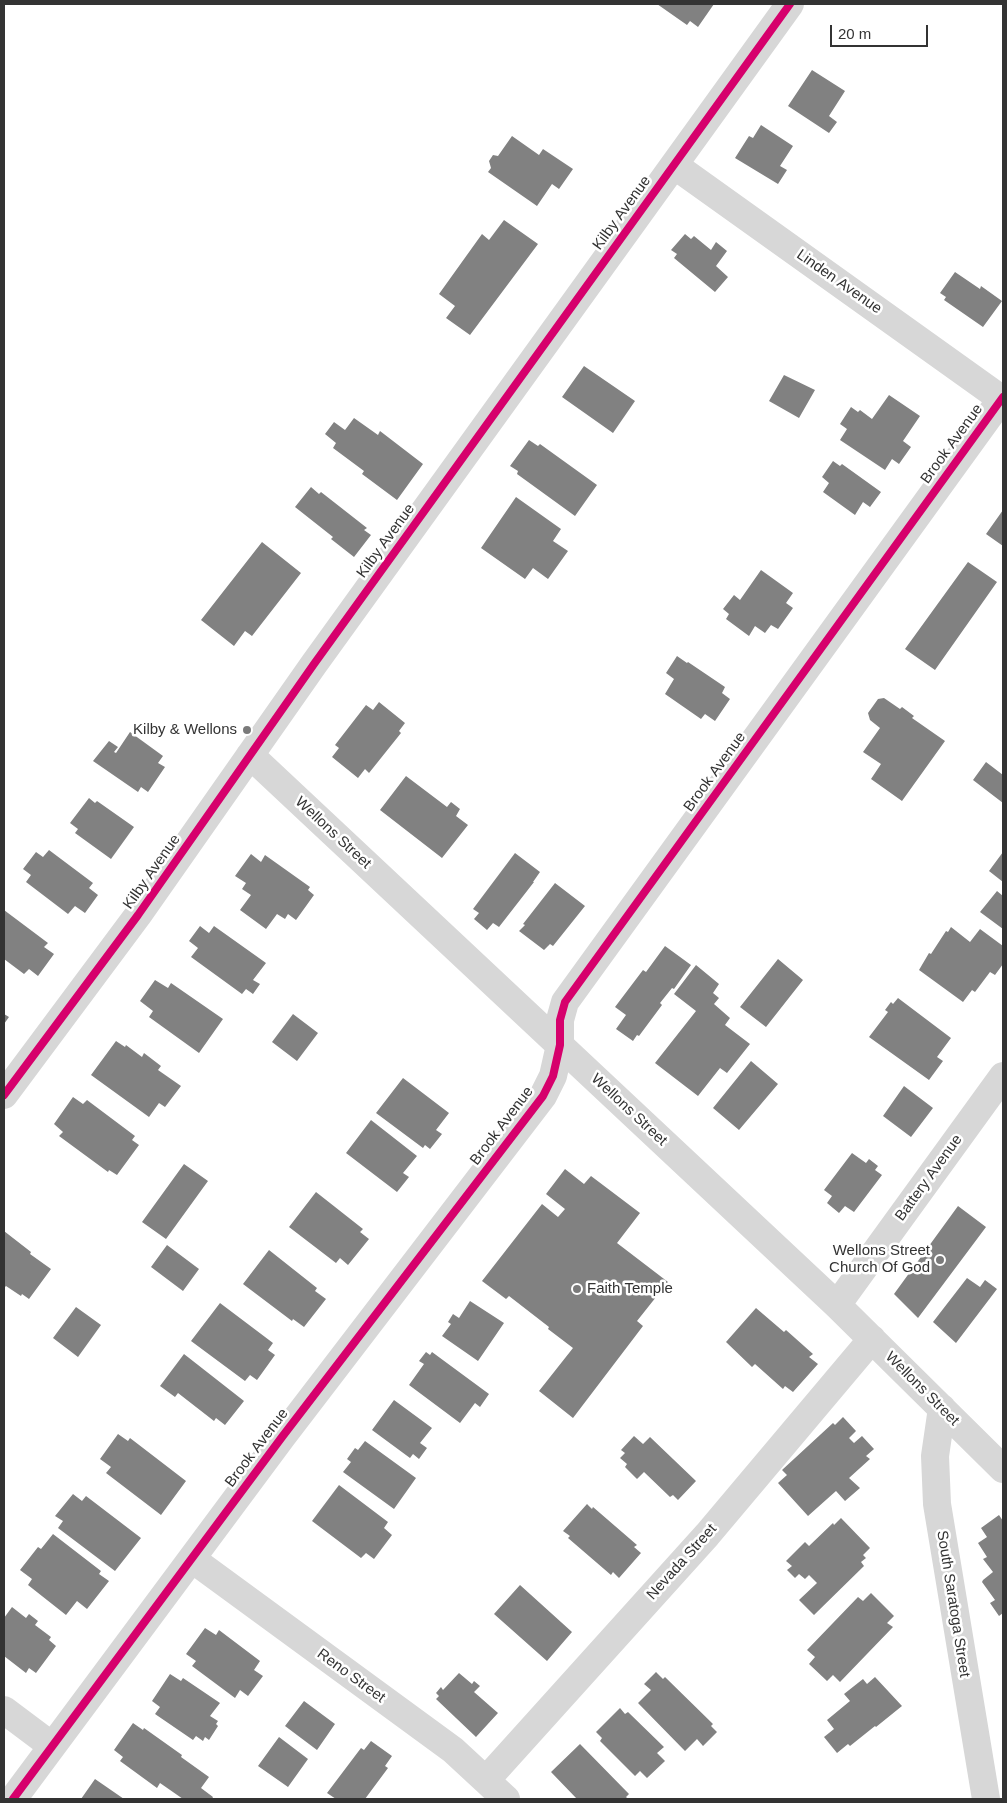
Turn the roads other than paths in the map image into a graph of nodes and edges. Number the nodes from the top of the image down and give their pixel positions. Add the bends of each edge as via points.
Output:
1 (790, 4) edge
2 (674, 165) junction
3 (1003, 398) edge
4 (250, 755) junction
5 (560, 1045) junction
6 (1003, 1076) edge
7 (4, 1095) edge
8 (837, 1305) junction
9 (872, 1339) junction
10 (942, 1408) junction
11 (1003, 1469) edge
12 (192, 1558) junction
13 (4, 1710) edge
14 (52, 1746) junction
15 (486, 1780) junction
16 (13, 1799) edge
17 (506, 1799) edge
18 (986, 1799) edge

1 - 2 street, Kilby Avenue
2 - 3 street, Linden Avenue
2 - 4 street, Kilby Avenue
3 - 5 street, Brook Avenue via 565,1002 560,1020
4 - 5 street, Wellons Street
4 - 7 street, Kilby Avenue via 138,916
5 - 8 street, Wellons Street
5 - 12 street, Brook Avenue via 553,1076 543,1096
6 - 8 street, Battery Avenue
8 - 9 street, Wellons Street
9 - 10 street, Wellons Street
9 - 15 street, Nevada Street via 707,1535
10 - 11 street, Wellons Street
10 - 18 street, South Saratoga Street via 935,1456 937,1504
12 - 14 street, Brook Avenue
12 - 15 street, Reno Street via 453,1750
13 - 14 street
14 - 16 street, Brook Avenue
15 - 17 street, Reno Street

